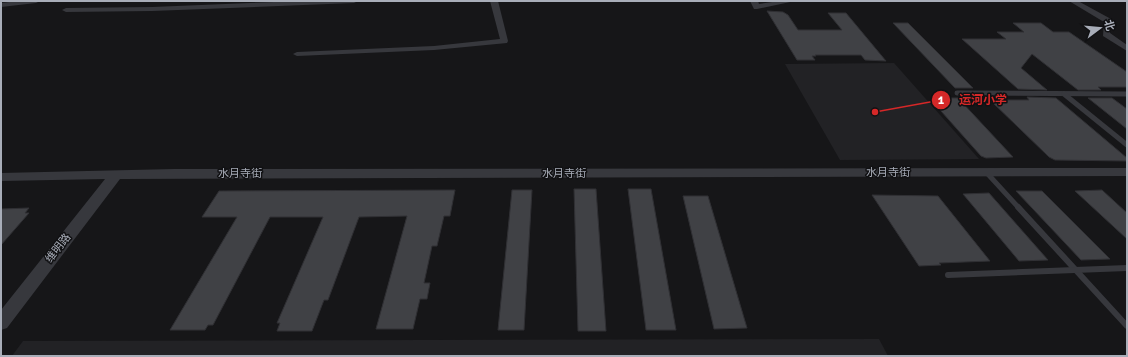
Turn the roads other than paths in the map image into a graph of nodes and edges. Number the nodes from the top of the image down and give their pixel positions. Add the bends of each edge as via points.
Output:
1 (36, 1) edge
2 (354, 1) edge
3 (494, 1) edge
4 (754, 1) edge
5 (791, 1) edge
6 (1073, 1) edge
7 (1, 5) edge
8 (66, 10) dead end
9 (1127, 49) edge
10 (297, 54) dead end
11 (957, 93) dead end
12 (1064, 94) junction
13 (1127, 94) edge
14 (1127, 145) edge
15 (985, 172) junction
16 (1127, 172) edge
17 (116, 174) junction
18 (1, 177) edge
19 (1127, 268) edge
20 (1076, 270) junction
21 (948, 275) dead end
22 (1, 323) edge
23 (1127, 326) edge

1 - 7 street
2 - 8 street
3 - 10 street via 504,41 434,48
4 - 5 street via 757,7
6 - 9 street via 1108,21 1106,34
11 - 12 lane
12 - 13 lane
12 - 14 lane
15 - 16 street, 水月寺街
15 - 17 street, 水月寺街
15 - 20 lane
17 - 18 street, 水月寺街
17 - 22 street, 维明路
19 - 20 lane
20 - 21 lane
20 - 23 lane

